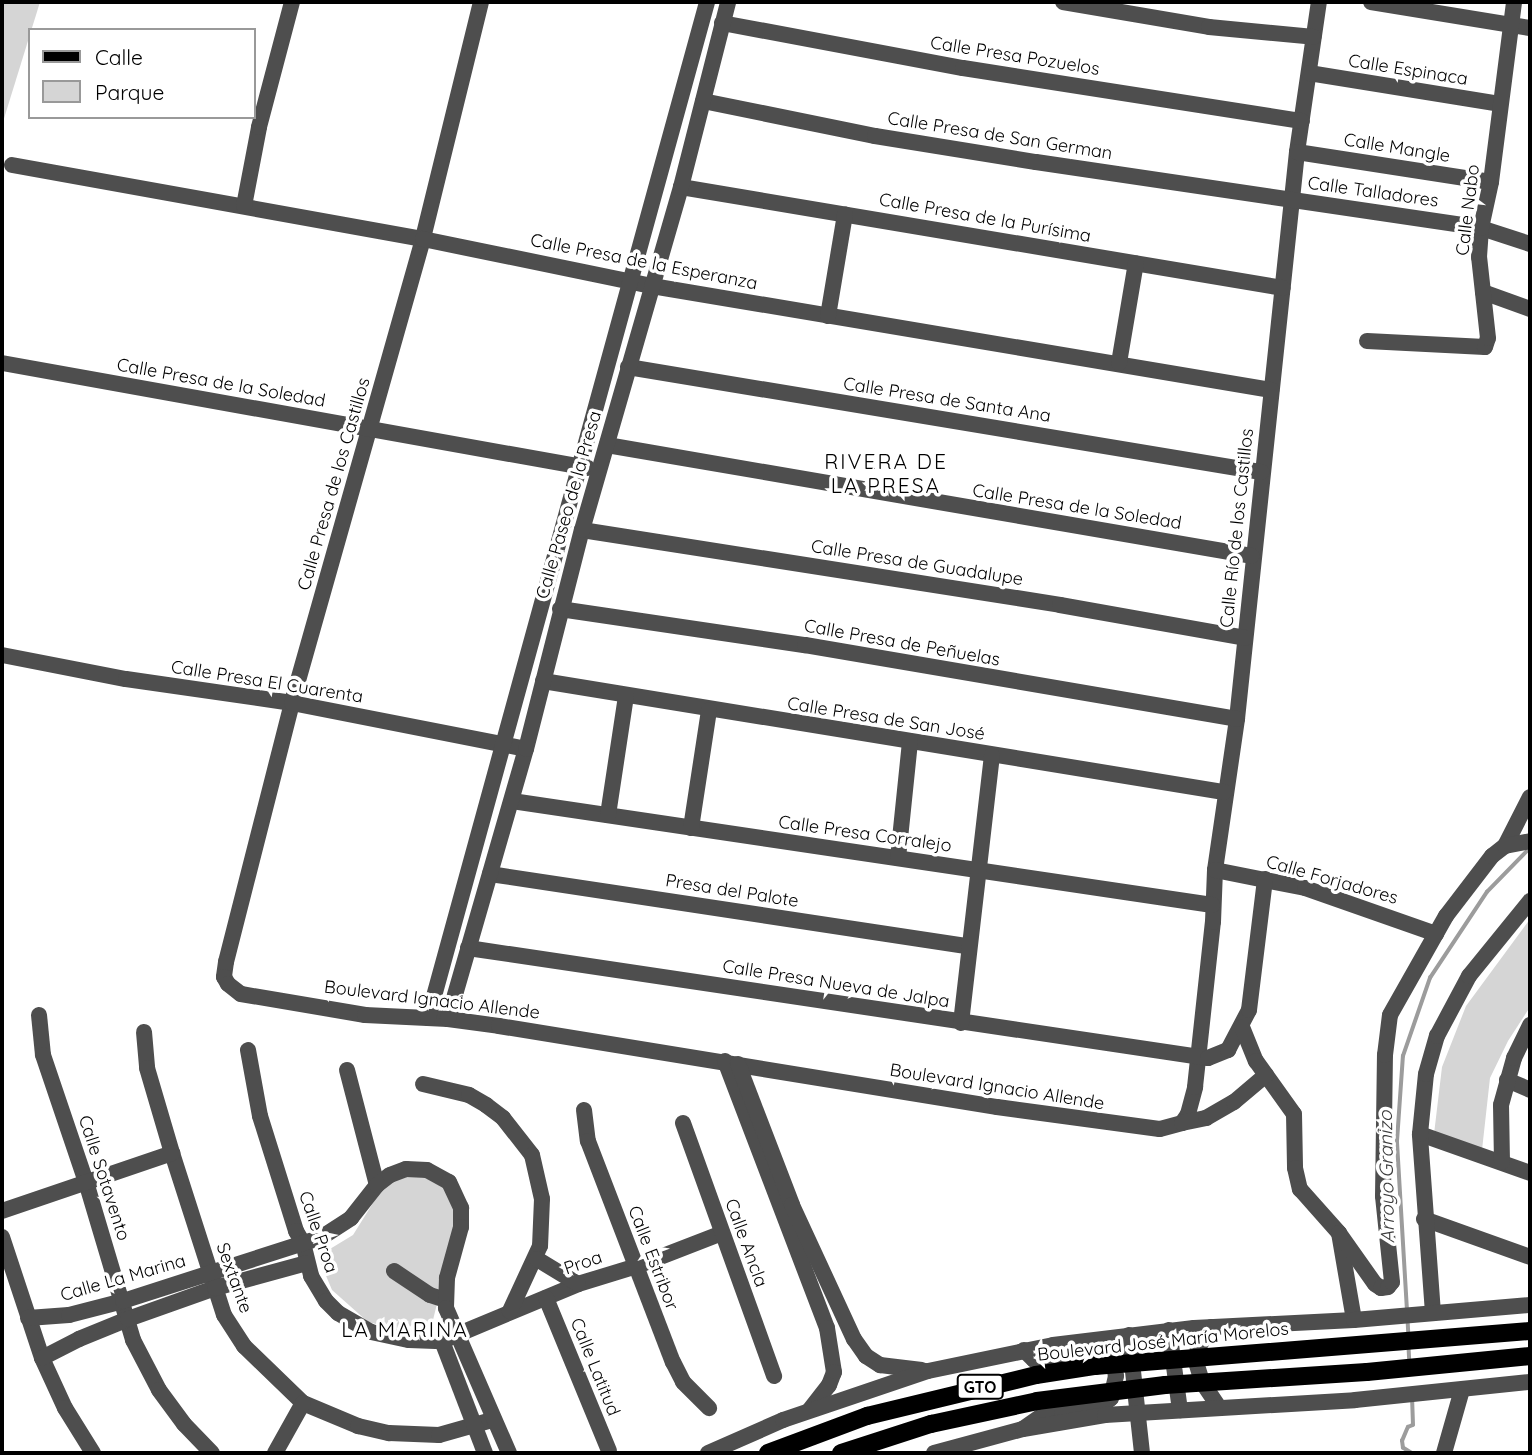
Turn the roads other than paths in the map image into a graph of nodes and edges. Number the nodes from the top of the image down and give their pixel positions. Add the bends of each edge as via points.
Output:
1 (292, 2) edge
2 (481, 2) edge
3 (707, 2) edge
4 (728, 2) edge
5 (1063, 2) edge
6 (1319, 2) edge
7 (1371, 2) edge
8 (1514, 2) edge
9 (722, 23) junction
10 (1511, 25) junction
11 (1530, 28) edge
12 (1314, 37) junction
13 (1309, 73) junction
14 (703, 101) junction
15 (1500, 104) junction
16 (1302, 121) junction
17 (1297, 152) junction
18 (12, 165) dead end
19 (1491, 182) junction
20 (681, 187) junction
21 (1292, 200) junction
22 (244, 206) junction
23 (845, 214) junction
24 (1481, 228) junction
25 (422, 239) junction
26 (1530, 244) edge
27 (1136, 263) junction
28 (630, 279) junction
29 (652, 286) junction
30 (1283, 288) junction
31 (1483, 292) junction
32 (1530, 309) edge
33 (828, 316) junction
34 (1367, 341) dead end
35 (2, 363) edge
36 (1119, 363) junction
37 (628, 367) junction
38 (1270, 390) junction
39 (370, 427) junction
40 (607, 445) junction
41 (580, 466) junction
42 (600, 470) junction
43 (1261, 472) junction
44 (582, 530) junction
45 (1252, 555) junction
46 (560, 609) junction
47 (1245, 638) junction
48 (2, 655) edge
49 (543, 681) junction
50 (626, 695) junction
51 (292, 703) junction
52 (709, 710) junction
53 (1237, 719) junction
54 (909, 742) junction
55 (504, 744) junction
56 (526, 750) junction
57 (992, 756) junction
58 (1224, 792) junction
59 (1530, 797) edge
60 (512, 801) junction
61 (608, 815) junction
62 (691, 828) junction
63 (1530, 841) edge
64 (1505, 846) junction
65 (898, 858) junction
66 (978, 870) junction
67 (1215, 870) junction
68 (490, 874) junction
69 (1265, 879) junction
70 (1530, 901) edge
71 (1212, 905) junction
72 (1436, 934) junction
73 (968, 946) junction
74 (468, 948) junction
75 (224, 977) joint
76 (38, 1015) dead end
77 (428, 1018) junction
78 (448, 1019) junction
79 (961, 1023) junction
80 (1530, 1025) edge
81 (1242, 1027) junction
82 (144, 1032) dead end
83 (248, 1050) dead end
84 (1197, 1058) junction
85 (732, 1063) junction
86 (347, 1070) dead end
87 (1266, 1075) junction
88 (1507, 1080) junction
89 (423, 1084) dead end
90 (1530, 1090) edge
91 (584, 1110) dead end
92 (682, 1123) dead end
93 (1182, 1123) junction
94 (1420, 1133) junction
95 (172, 1153) junction
96 (1502, 1162) junction
97 (1530, 1173) edge
98 (86, 1182) junction
99 (377, 1185) junction
100 (2, 1211) edge
101 (1424, 1219) junction
102 (722, 1233) junction
103 (1339, 1233) junction
104 (2, 1237) edge
105 (303, 1243) junction
106 (1530, 1257) edge
107 (537, 1259) junction
108 (307, 1263) junction
109 (637, 1266) junction
110 (394, 1271) dead end
111 (211, 1272) junction
112 (578, 1284) junction
113 (215, 1288) junction
114 (546, 1298) junction
115 (445, 1300) junction
116 (123, 1301) junction
117 (1530, 1305) edge
118 (510, 1311) junction
119 (1426, 1314) junction
120 (69, 1315) junction
121 (28, 1318) junction
122 (1360, 1319) junction
123 (128, 1320) junction
124 (1211, 1327) junction
125 (1169, 1331) junction
126 (1530, 1331) edge
127 (458, 1334) junction
128 (1129, 1335) junction
129 (79, 1339) junction
130 (442, 1341) junction
131 (1024, 1350) junction
132 (1530, 1356) edge
133 (42, 1358) junction
134 (928, 1371) junction
135 (774, 1376) dead end
136 (1530, 1382) edge
137 (1462, 1390) junction
138 (303, 1403) junction
139 (1219, 1406) junction
140 (709, 1408) dead end
141 (809, 1410) junction
142 (1180, 1410) junction
143 (1136, 1412) junction
144 (492, 1420) junction
145 (475, 1426) junction
146 (1023, 1429) junction
147 (609, 1451) dead end
148 (93, 1453) edge
149 (212, 1453) edge
150 (275, 1453) edge
151 (485, 1453) edge
152 (509, 1453) edge
153 (708, 1453) edge
154 (768, 1453) edge
155 (841, 1453) edge
156 (934, 1453) edge
157 (1142, 1453) edge
158 (1444, 1453) edge

1 - 22 street via 256,139
2 - 25 street, Calle Presa de los Castillos
3 - 28 street, Calle Paseo de la Presa
4 - 9 street, Calle Paseo de la Presa
5 - 12 street via 1209,27
6 - 12 street, Calle Río de los Castillos
7 - 10 street
8 - 10 street, Calle Nabo
9 - 14 street, Calle Paseo de la Presa
9 - 16 street, Calle Presa Pozuelos via 963,68
10 - 11 street
10 - 15 street, Calle Nabo
12 - 13 street, Calle Río de los Castillos
13 - 15 street, Calle Espinaca
13 - 16 street, Calle Río de los Castillos
14 - 20 street, Calle Paseo de la Presa
14 - 21 street, Calle Presa de San German via 888,138
15 - 19 street, Calle Nabo
16 - 17 street, Calle Río de los Castillos
17 - 19 street, Calle Mangle
17 - 21 street, Calle Río de los Castillos
18 - 22 street, Calle Presa de la Esperanza
19 - 24 street, Calle Nabo
20 - 23 street, Calle Presa de la Purísima
20 - 29 street, Calle Paseo de la Presa
21 - 24 street, Calle Talladores
21 - 30 street, Calle Río de los Castillos
22 - 25 street, Calle Presa de la Esperanza
23 - 27 street, Calle Presa de la Purísima
23 - 33 street
24 - 26 street, Calle Talladores
24 - 31 street, Calle Nabo
25 - 28 street, Calle Presa de la Esperanza
25 - 39 street, Calle Presa de los Castillos
27 - 30 street, Calle Presa de la Purísima
27 - 36 street
28 - 29 street, Calle Presa de la Esperanza
28 - 41 street, Calle Paseo de la Presa
29 - 33 street, Calle Presa de la Esperanza
29 - 37 street, Calle Paseo de la Presa
30 - 38 street, Calle Río de los Castillos
31 - 32 street
31 - 34 street, Calle Nabo via 1485,347
33 - 36 street, Calle Presa de la Esperanza
35 - 39 street, Calle Presa de la Soledad
36 - 38 street, Calle Presa de la Esperanza
37 - 40 street, Calle Paseo de la Presa
37 - 43 street, Calle Presa de Santa Ana
38 - 43 street, Calle Río de los Castillos
39 - 41 street, Calle Presa de la Soledad
39 - 51 street, Calle Presa de los Castillos
40 - 42 street, Calle Paseo de la Presa
40 - 45 street, Calle Presa de la Soledad
41 - 42 street, Calle Presa de la Soledad
41 - 55 street, Calle Paseo de la Presa
42 - 44 street, Calle Paseo de la Presa
43 - 45 street, Calle Río de los Castillos
44 - 46 street, Calle Paseo de la Presa
44 - 47 street, Calle Presa de Guadalupe
45 - 47 street, Calle Río de los Castillos
46 - 49 street, Calle Paseo de la Presa
46 - 53 street, Calle Presa de Peñuelas via 805,645
47 - 53 street, Calle Río de los Castillos
48 - 51 street, Calle Presa El Cuarenta
49 - 50 street, Calle Presa de San José
49 - 56 street, Calle Paseo de la Presa
50 - 52 street, Calle Presa de San José
50 - 61 street
51 - 55 street, Calle Presa El Cuarenta
51 - 75 street, Calle Presa de los Castillos
52 - 54 street, Calle Presa de San José
52 - 62 street
53 - 58 street, Calle Río de los Castillos
54 - 57 street, Calle Presa de San José
54 - 65 street
55 - 56 street, Calle Presa El Cuarenta
55 - 77 street, Calle Paseo de la Presa
56 - 60 street, Calle Paseo de la Presa
57 - 58 street, Calle Presa de San José
57 - 66 street
58 - 67 street, Calle Río de los Castillos
59 - 64 street
60 - 61 street, Calle Presa Corralejo
60 - 68 street, Calle Paseo de la Presa
61 - 62 street, Calle Presa Corralejo
62 - 65 street, Calle Presa Corralejo
63 - 64 street
64 - 72 street via 1492,856
65 - 66 street, Calle Presa Corralejo
66 - 71 street, Calle Presa Corralejo
66 - 73 street
67 - 69 street, Calle Forjadores
67 - 71 street, Calle Río de los Castillos
68 - 73 street, Presa del Palote
68 - 74 street, Calle Paseo de la Presa
69 - 72 street, Calle Forjadores via 1344,900
69 - 81 street via 1249,1010
70 - 94 street via 1477,965 1448,1011 1426,1074
71 - 84 street, Calle Río de los Castillos
72 - 103 street via 1390,1015 1384,1077 1383,1196 1392,1282 1388,1287 1374,1284
73 - 79 street
74 - 78 street, Calle Paseo de la Presa
74 - 79 street, Calle Presa Nueva de Jalpa
75 - 77 street, Boulevard Ignacio Allende via 241,994 365,1015
76 - 98 street, Calle Sotavento via 43,1055
77 - 78 street, Boulevard Ignacio Allende
78 - 85 street, Boulevard Ignacio Allende
79 - 84 street, Calle Presa Nueva de Jalpa
80 - 88 street
81 - 84 street via 1223,1054
81 - 87 street
82 - 95 street, Sextante via 147,1068
83 - 105 street, Calle Proa via 260,1116
84 - 93 street via 1190,1105
85 - 93 street, Boulevard Ignacio Allende via 1135,1128 1160,1129
85 - 134 street via 854,1339 866,1356 880,1365
85 - 141 street via 827,1328 834,1372
86 - 99 street
87 - 93 street, Boulevard Ignacio Allende via 1206,1118
87 - 103 street via 1294,1114 1300,1189
88 - 90 street
88 - 96 street via 1501,1105
89 - 107 street via 469,1095 486,1105 503,1118 532,1155 542,1199
91 - 109 street, Calle Estribor via 588,1141
92 - 102 street, Calle Ancla
94 - 96 street
94 - 101 street
95 - 98 street
95 - 111 street, Sextante
96 - 97 street
98 - 100 street
98 - 116 street, Calle Sotavento
99 - 105 street, Calle La Marina via 338,1229
99 - 115 street, Calle La Marina via 398,1171 416,1168 439,1175 454,1189 462,1217
101 - 106 street
101 - 119 street
102 - 109 street, Proa
102 - 135 street, Calle Ancla
103 - 122 street
104 - 121 street
105 - 108 street, Calle Proa
105 - 111 street, Calle La Marina
107 - 112 street
107 - 118 street
108 - 113 street, Calle La Marina
108 - 130 street, Calle Proa via 326,1301 353,1324 390,1337
109 - 112 street, Proa
109 - 140 street, Calle Estribor via 683,1382
110 - 115 street
111 - 113 street, Sextante
111 - 116 street, Calle La Marina
112 - 114 street, Proa
113 - 123 street, Calle La Marina
113 - 138 street, Sextante via 224,1315 244,1346
114 - 118 street, Proa
114 - 147 street, Calle Latitud
115 - 127 street, Calle La Marina
116 - 120 street, Calle La Marina
116 - 123 street, Calle Sotavento
117 - 119 street
118 - 127 street, Proa
119 - 122 street
120 - 121 street, Calle La Marina
120 - 129 street
121 - 133 street
122 - 124 street
123 - 129 street, Calle La Marina
123 - 149 street, Calle Sotavento via 133,1340 159,1390
124 - 125 street
124 - 139 street via 1198,1348 1196,1362 1202,1382
125 - 128 street
125 - 142 street
126 - 154 main road, Boulevard José María Morelos / GTO via 1036,1375 867,1416
127 - 130 street
127 - 144 street, Calle La Marina
128 - 131 street
128 - 143 street
129 - 133 street, Calle La Marina
130 - 145 street
131 - 134 street
131 - 146 street via 1041,1362 1095,1352 1106,1355 1116,1376 1111,1398 1104,1404 1046,1412
132 - 155 main road, GTO via 1165,1385 1037,1401 931,1424
133 - 148 street
134 - 141 street
136 - 137 street
137 - 139 street
137 - 158 street
138 - 145 street, Sextante via 358,1426 389,1433 439,1435
138 - 150 street
139 - 142 street
141 - 153 street
142 - 143 street
143 - 146 street
143 - 157 street
144 - 145 street, Sextante
144 - 152 street, Calle La Marina
145 - 151 street
146 - 156 street

